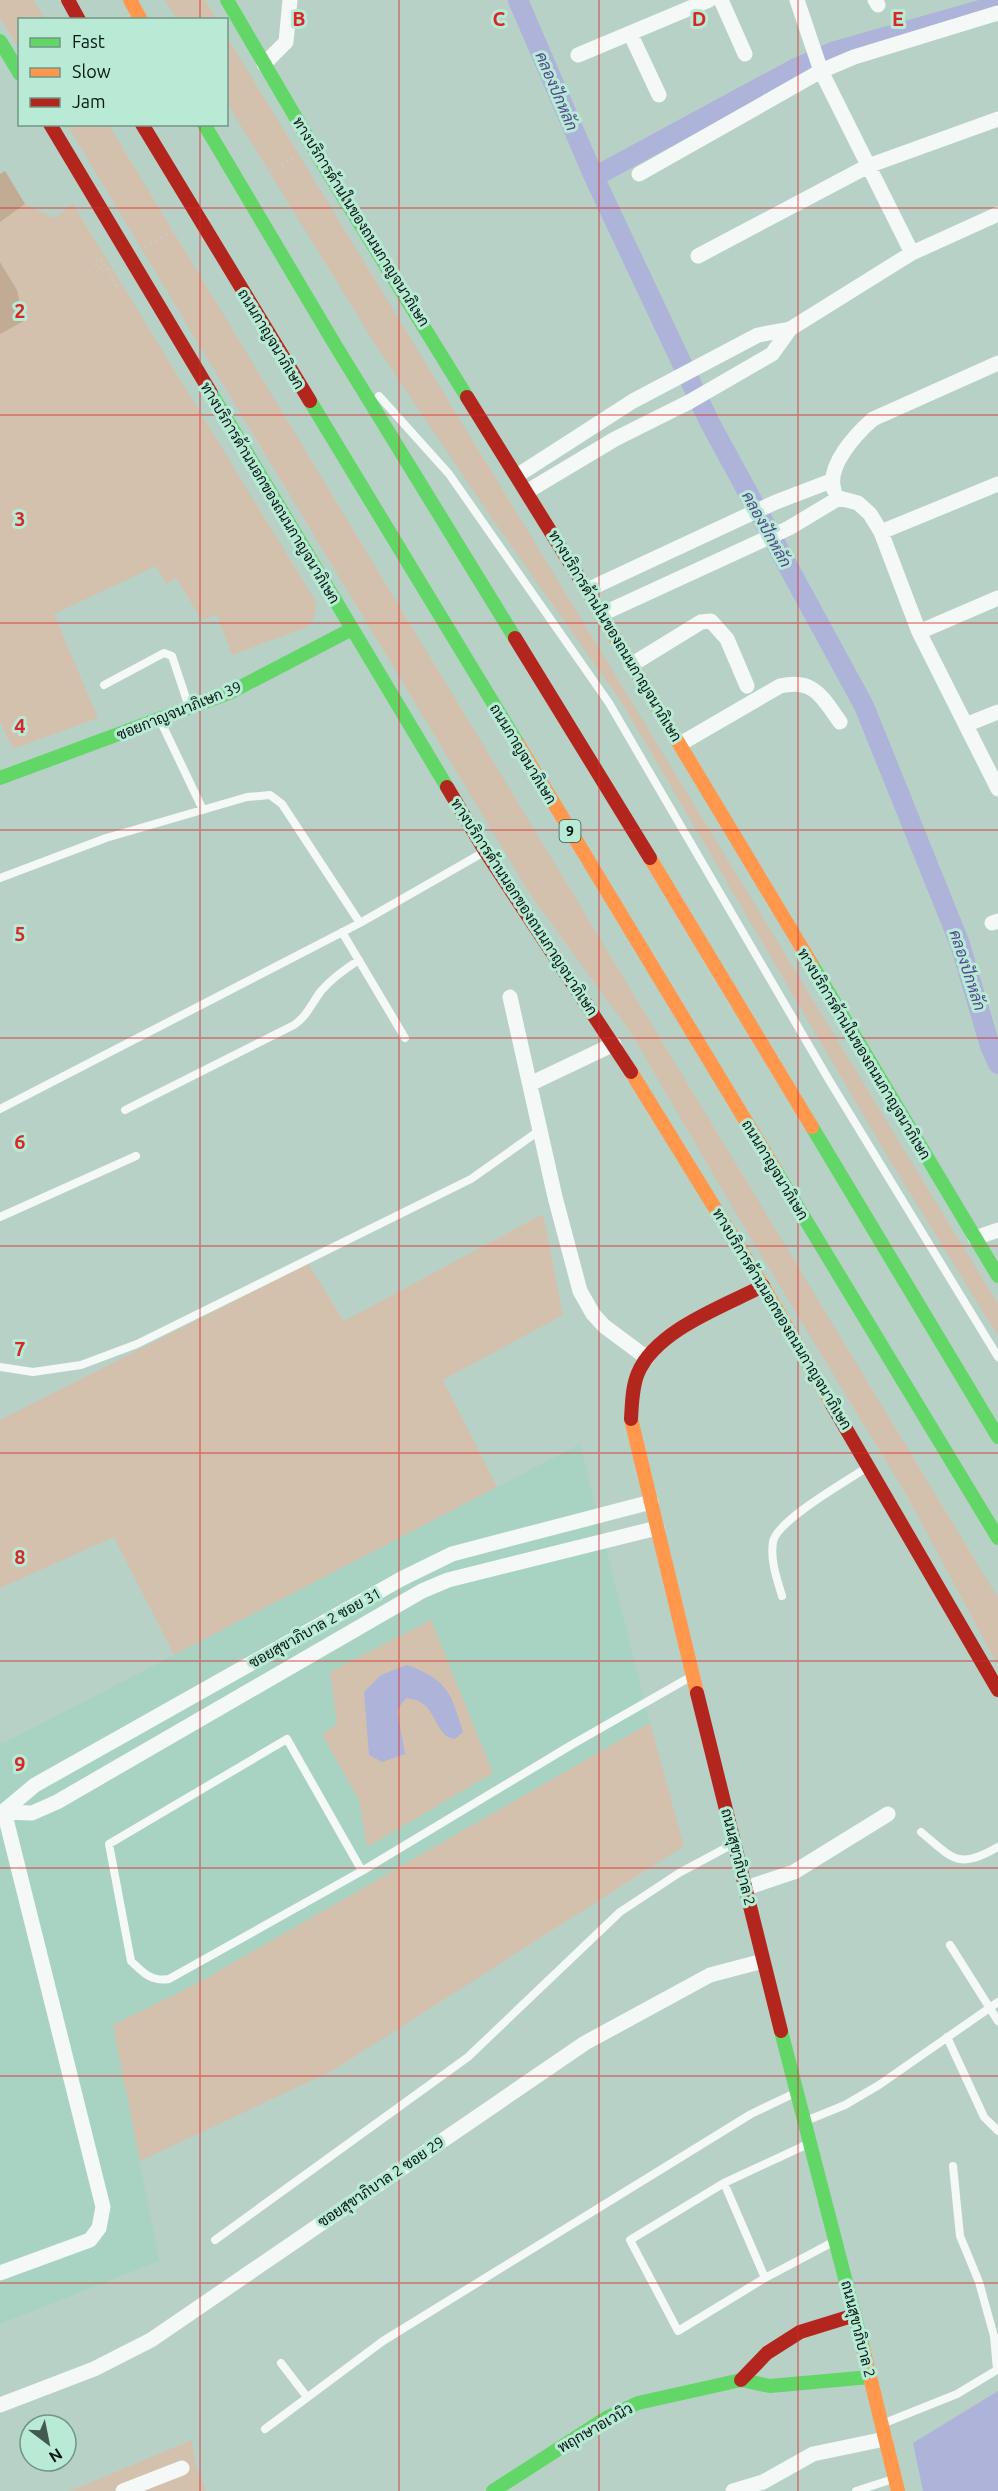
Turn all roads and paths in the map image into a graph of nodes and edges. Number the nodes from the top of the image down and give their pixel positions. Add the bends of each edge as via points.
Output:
1 (68, 0) edge
2 (129, 0) edge
3 (227, 0) edge
4 (290, 0) edge
5 (709, 0) edge
6 (721, 0) edge
7 (797, 0) edge
8 (998, 13) edge
9 (78, 18) edge
10 (140, 18) edge
11 (630, 33) junction
12 (0, 42) edge
13 (746, 54) dead end
14 (578, 55) dead end
15 (264, 63) junction
16 (820, 68) junction
17 (18, 71) edge
18 (659, 95) dead end
19 (998, 119) edge
20 (51, 126) edge
21 (143, 126) edge
22 (205, 126) edge
23 (868, 166) junction
24 (639, 174) dead end
25 (998, 214) edge
26 (912, 253) junction
27 (698, 256) dead end
28 (139, 272) junction
29 (102, 273) dead end
30 (790, 329) junction
31 (337, 348) junction
32 (998, 363) edge
33 (518, 476) junction
34 (831, 481) junction
35 (998, 484) edge
36 (528, 492) junction
37 (839, 498) junction
38 (881, 532) junction
39 (587, 590) junction
40 (998, 598) edge
41 (602, 614) junction
42 (352, 629) junction
43 (919, 632) junction
44 (631, 665) junction
45 (104, 685) dead end
46 (747, 686) dead end
47 (189, 708) junction
48 (998, 712) edge
49 (160, 720) junction
50 (840, 722) dead end
51 (968, 724) junction
52 (680, 744) junction
53 (0, 778) edge
54 (998, 789) edge
55 (203, 810) junction
56 (485, 851) junction
57 (0, 878) edge
58 (360, 923) junction
59 (342, 932) junction
60 (359, 960) junction
61 (510, 997) dead end
62 (405, 1038) dead end
63 (614, 1044) junction
64 (530, 1084) junction
65 (0, 1109) edge
66 (125, 1110) dead end
67 (540, 1130) junction
68 (136, 1156) dead end
69 (0, 1216) edge
70 (998, 1230) edge
71 (975, 1238) junction
72 (993, 1258) edge
73 (998, 1276) edge
74 (763, 1286) junction
75 (998, 1357) edge
76 (647, 1358) junction
77 (0, 1367) edge
78 (998, 1437) edge
79 (870, 1466) junction
80 (651, 1502) junction
81 (657, 1528) junction
82 (998, 1538) edge
83 (507, 1539) junction
84 (513, 1564) junction
85 (782, 1596) dead end
86 (695, 1674) junction
87 (998, 1690) edge
88 (2, 1811) edge
89 (888, 1814) dead end
90 (921, 1832) dead end
91 (735, 1843) junction
92 (998, 1847) edge
93 (362, 1871) junction
94 (746, 1888) junction
95 (950, 1945) dead end
96 (763, 1961) junction
97 (998, 2002) edge
98 (989, 2007) junction
99 (998, 2021) edge
100 (947, 2037) junction
101 (796, 2093) junction
102 (803, 2122) junction
103 (998, 2131) edge
104 (809, 2143) junction
105 (953, 2166) dead end
106 (724, 2183) junction
107 (215, 2240) dead end
108 (836, 2240) junction
109 (0, 2273) edge
110 (765, 2278) junction
111 (855, 2315) junction
112 (281, 2363) dead end
113 (997, 2370) edge
114 (870, 2377) junction
115 (741, 2380) junction
116 (307, 2397) junction
117 (0, 2405) edge
118 (265, 2429) dead end
119 (883, 2432) junction
120 (182, 2468) dead end
121 (896, 2485) edge
122 (123, 2491) edge
123 (493, 2491) edge
124 (733, 2491) edge
125 (856, 2491) edge

1 - 9 main road
2 - 10 main road
3 - 15 main road, ทางบริการด้านในของถนนกาญจนาภิเษก
4 - 15 street via 286,42
5 - 11 street
6 - 13 street
7 - 16 street
8 - 16 street
11 - 14 street
11 - 18 street
12 - 17 main road
15 - 33 main road, ทางบริการด้านในของถนนกาญจนาภิเษก
16 - 23 street
16 - 24 street
19 - 23 street
20 - 28 main road, ทางบริการด้านนอกของถนนกาญจนาภิเษก
21 - 82 main road, ถนนกาญจนาภิเษก / 9
22 - 31 main road
23 - 26 street
23 - 27 street
25 - 26 street
26 - 30 street
28 - 29 path via 117,286 100,258 94,262
28 - 42 main road, ทางบริการด้านนอกของถนนกาญจนาภิเษก
30 - 33 street via 758,334 633,401
30 - 36 street via 772,354 690,402 615,439
31 - 75 lane via 449,474 609,703 829,1080
31 - 78 main road via 702,943
32 - 34 street via 873,419 850,443
33 - 36 main road, ทางบริการด้านในของถนนกาญจนาภิเษก
34 - 37 street
34 - 39 street via 776,502
35 - 38 street
36 - 39 main road, ทางบริการด้านในของถนนกาญจนาภิเษก
37 - 38 street via 858,502
37 - 41 street via 789,528
38 - 43 street
39 - 41 main road, ทางบริการด้านในของถนนกาญจนาภิเษก
40 - 43 street
41 - 44 main road, ทางบริการด้านในของถนนกาญจนาภิเษก
42 - 47 main road, ซอยกาญจนาภิเษก 39 via 229,693
42 - 56 main road, ทางบริการด้านนอกของถนนกาญจนาภิเษก
43 - 51 street
44 - 46 street via 701,622 711,621 727,639
44 - 52 main road, ทางบริการด้านในของถนนกาญจนาภิเษก
45 - 47 lane via 165,653 172,656
47 - 49 main road, ซอยกาญจนาภิเษก 39
48 - 51 street
49 - 53 main road, ซอยกาญจนาภิเษก 39
49 - 55 lane
50 - 52 street via 810,685 796,682 780,686
51 - 54 street
52 - 71 main road, ทางบริการด้านในของถนนกาญจนาภิเษก
55 - 57 lane via 106,838
55 - 58 lane via 270,795 282,804
56 - 58 lane
56 - 63 main road, ทางบริการด้านนอกของถนนกาญจนาภิเษก
58 - 59 lane
59 - 60 lane
59 - 65 lane
60 - 62 lane
60 - 66 lane via 338,974 294,1025
61 - 64 street
63 - 64 street
63 - 74 main road, ทางบริการด้านนอกของถนนกาญจนาภิเษก
64 - 67 street
67 - 76 street via 580,1291 604,1326
67 - 77 lane via 471,1179 137,1344 81,1365 33,1372
68 - 69 lane
70 - 71 street
71 - 72 main road, ทางบริการด้านในของถนนกาญจนาภิเษก
72 - 73 main road, ทางบริการด้านในของถนนกาญจนาภิเษก
74 - 76 main road, ถนนสุขาภิบาล 2 via 672,1336
74 - 79 main road, ทางบริการด้านนอกของถนนกาญจนาภิเษก
76 - 80 main road, ถนนสุขาภิบาล 2 via 638,1371 631,1423
79 - 85 lane via 789,1519 773,1539 773,1564
79 - 87 main road, ทางบริการด้านนอกของถนนกาญจนาภิเษก
80 - 81 main road, ถนนสุขาภิบาล 2
80 - 83 street, ซอยสุขาภิบาล 2 ซอย 31
81 - 84 street, ซอยสุขาภิบาล 2 ซอย 31
81 - 86 main road, ถนนสุขาภิบาล 2
83 - 84 street
83 - 88 street, ซอยสุขาภิบาล 2 ซอย 31 via 452,1554 401,1579 35,1785
84 - 88 street, ซอยสุขาภิบาล 2 ซอย 31 via 448,1580 422,1591 57,1802 32,1812
86 - 91 main road, ถนนสุขาภิบาล 2
86 - 93 lane
88 - 109 street via 103,2213 99,2228 82,2245
89 - 94 street via 794,1872
90 - 92 lane via 954,1859 976,1860
91 - 94 main road, ถนนสุขาภิบาล 2
91 - 107 lane via 679,1873 621,1912 468,2057
93 - 93 lane via 287,1739 109,1844 131,1961 158,1981 169,1979
94 - 96 main road, ถนนสุขาภิบาล 2
95 - 98 lane
96 - 101 main road, ถนนสุขาภิบาล 2
96 - 117 street, ซอยสุขาภิบาล 2 ซอย 29 via 710,1975 585,2043 151,2340 94,2369
97 - 98 lane
98 - 99 lane
98 - 100 lane
100 - 102 lane via 845,2105
100 - 103 lane via 984,2117
101 - 102 main road, ถนนสุขาภิบาล 2
101 - 116 lane via 752,2114 383,2341
102 - 104 main road, ถนนสุขาภิบาล 2
104 - 106 lane
104 - 108 main road, ถนนสุขาภิบาล 2
105 - 113 lane via 960,2236 979,2282 994,2336
106 - 110 lane
106 - 110 lane via 630,2240 678,2331
108 - 110 lane
108 - 111 main road, ถนนสุขาภิบาล 2
111 - 114 main road, ถนนสุขาภิบาล 2
111 - 115 main road via 800,2332 767,2353
112 - 116 lane
113 - 119 lane
114 - 115 main road, พฤกษาอเวนิว via 770,2386
114 - 119 main road, ถนนสุขาภิบาล 2
115 - 123 main road, พฤกษาอเวนิว via 638,2403 608,2417
116 - 118 lane
119 - 121 main road, ถนนสุขาภิบาล 2
119 - 124 street via 813,2454 763,2482
120 - 122 street
121 - 125 lane

